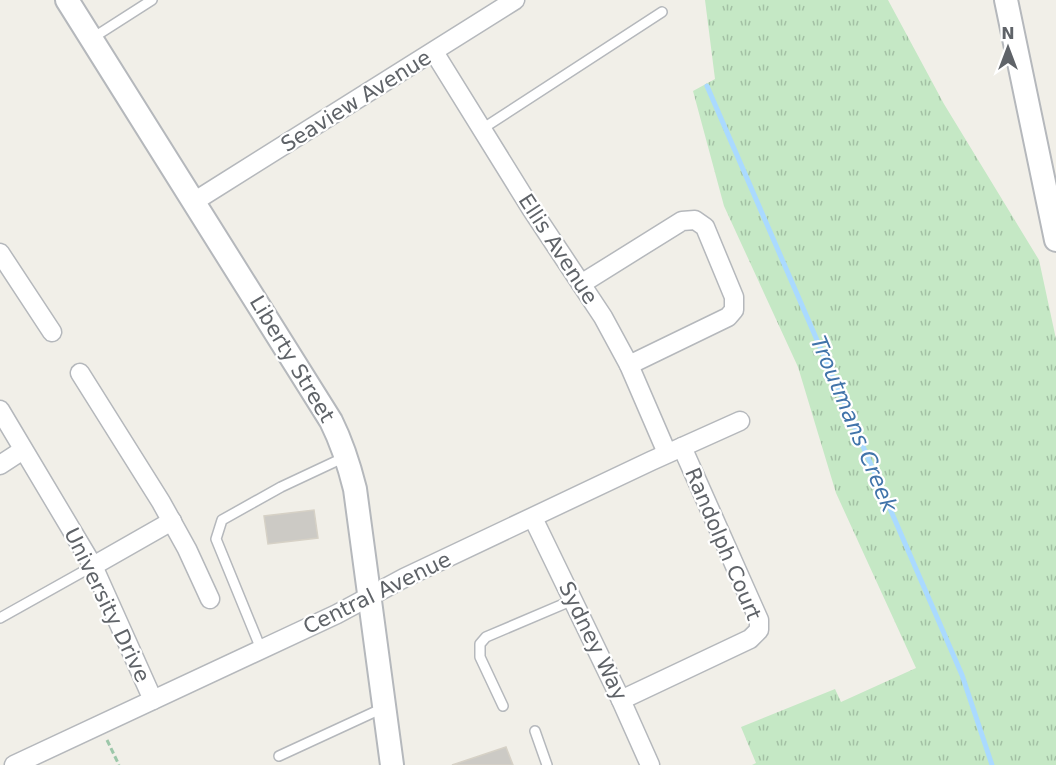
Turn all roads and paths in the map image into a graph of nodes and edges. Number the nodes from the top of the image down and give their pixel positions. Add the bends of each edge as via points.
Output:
1 (67, 0) edge
2 (152, 0) edge
3 (515, 0) edge
4 (1006, 0) edge
5 (662, 12) dead end
6 (91, 39) junction
7 (435, 52) junction
8 (482, 129) junction
9 (195, 201) junction
10 (1056, 240) edge
11 (0, 253) edge
12 (581, 284) junction
13 (52, 332) dead end
14 (629, 365) junction
15 (80, 372) dead end
16 (0, 410) edge
17 (740, 421) dead end
18 (0, 438) edge
19 (23, 450) junction
20 (674, 450) junction
21 (346, 456) junction
22 (0, 465) edge
23 (533, 518) junction
24 (172, 521) junction
25 (93, 566) junction
26 (370, 597) junction
27 (210, 599) dead end
28 (573, 600) junction
29 (0, 618) edge
30 (261, 649) junction
31 (153, 700) junction
32 (621, 700) junction
33 (503, 706) dead end
34 (385, 707) junction
35 (100, 725) junction
36 (535, 731) dead end
37 (279, 756) dead end
38 (14, 765) edge
39 (119, 765) edge
40 (392, 765) edge
41 (547, 765) edge
42 (650, 765) edge

1 - 6 street, Liberty Street
2 - 6 lane
3 - 7 street, Seaview Avenue
4 - 10 street
5 - 8 lane
6 - 9 street, Liberty Street
7 - 8 street, Ellis Avenue
7 - 9 street, Seaview Avenue
8 - 12 street, Ellis Avenue
9 - 21 street, Liberty Street via 331,421
11 - 13 street
12 - 14 street, Ellis Avenue
12 - 14 street via 682,221 695,220 705,227 734,297 734,310 728,317
14 - 20 street, Ellis Avenue
15 - 24 street
16 - 19 street, University Drive
17 - 20 street, Central Avenue
18 - 19 street
19 - 22 street
19 - 25 street, University Drive
20 - 23 street, Central Avenue
20 - 32 street, Randolph Court via 759,620 759,630 750,639
21 - 26 street, Liberty Street via 355,489
21 - 30 lane via 222,520 216,539
23 - 26 street, Central Avenue
23 - 28 street, Sydney Way
24 - 25 street
24 - 27 street
25 - 29 lane
25 - 31 street, University Drive
26 - 30 street, Central Avenue
26 - 34 street, Liberty Street
28 - 32 street, Sydney Way
28 - 33 lane via 486,637 480,644 480,657
30 - 31 street, Central Avenue
31 - 35 street, Central Avenue
32 - 42 street, Sydney Way
34 - 37 lane
34 - 40 street, Liberty Street
35 - 38 street, Central Avenue
35 - 39 path
36 - 41 lane

